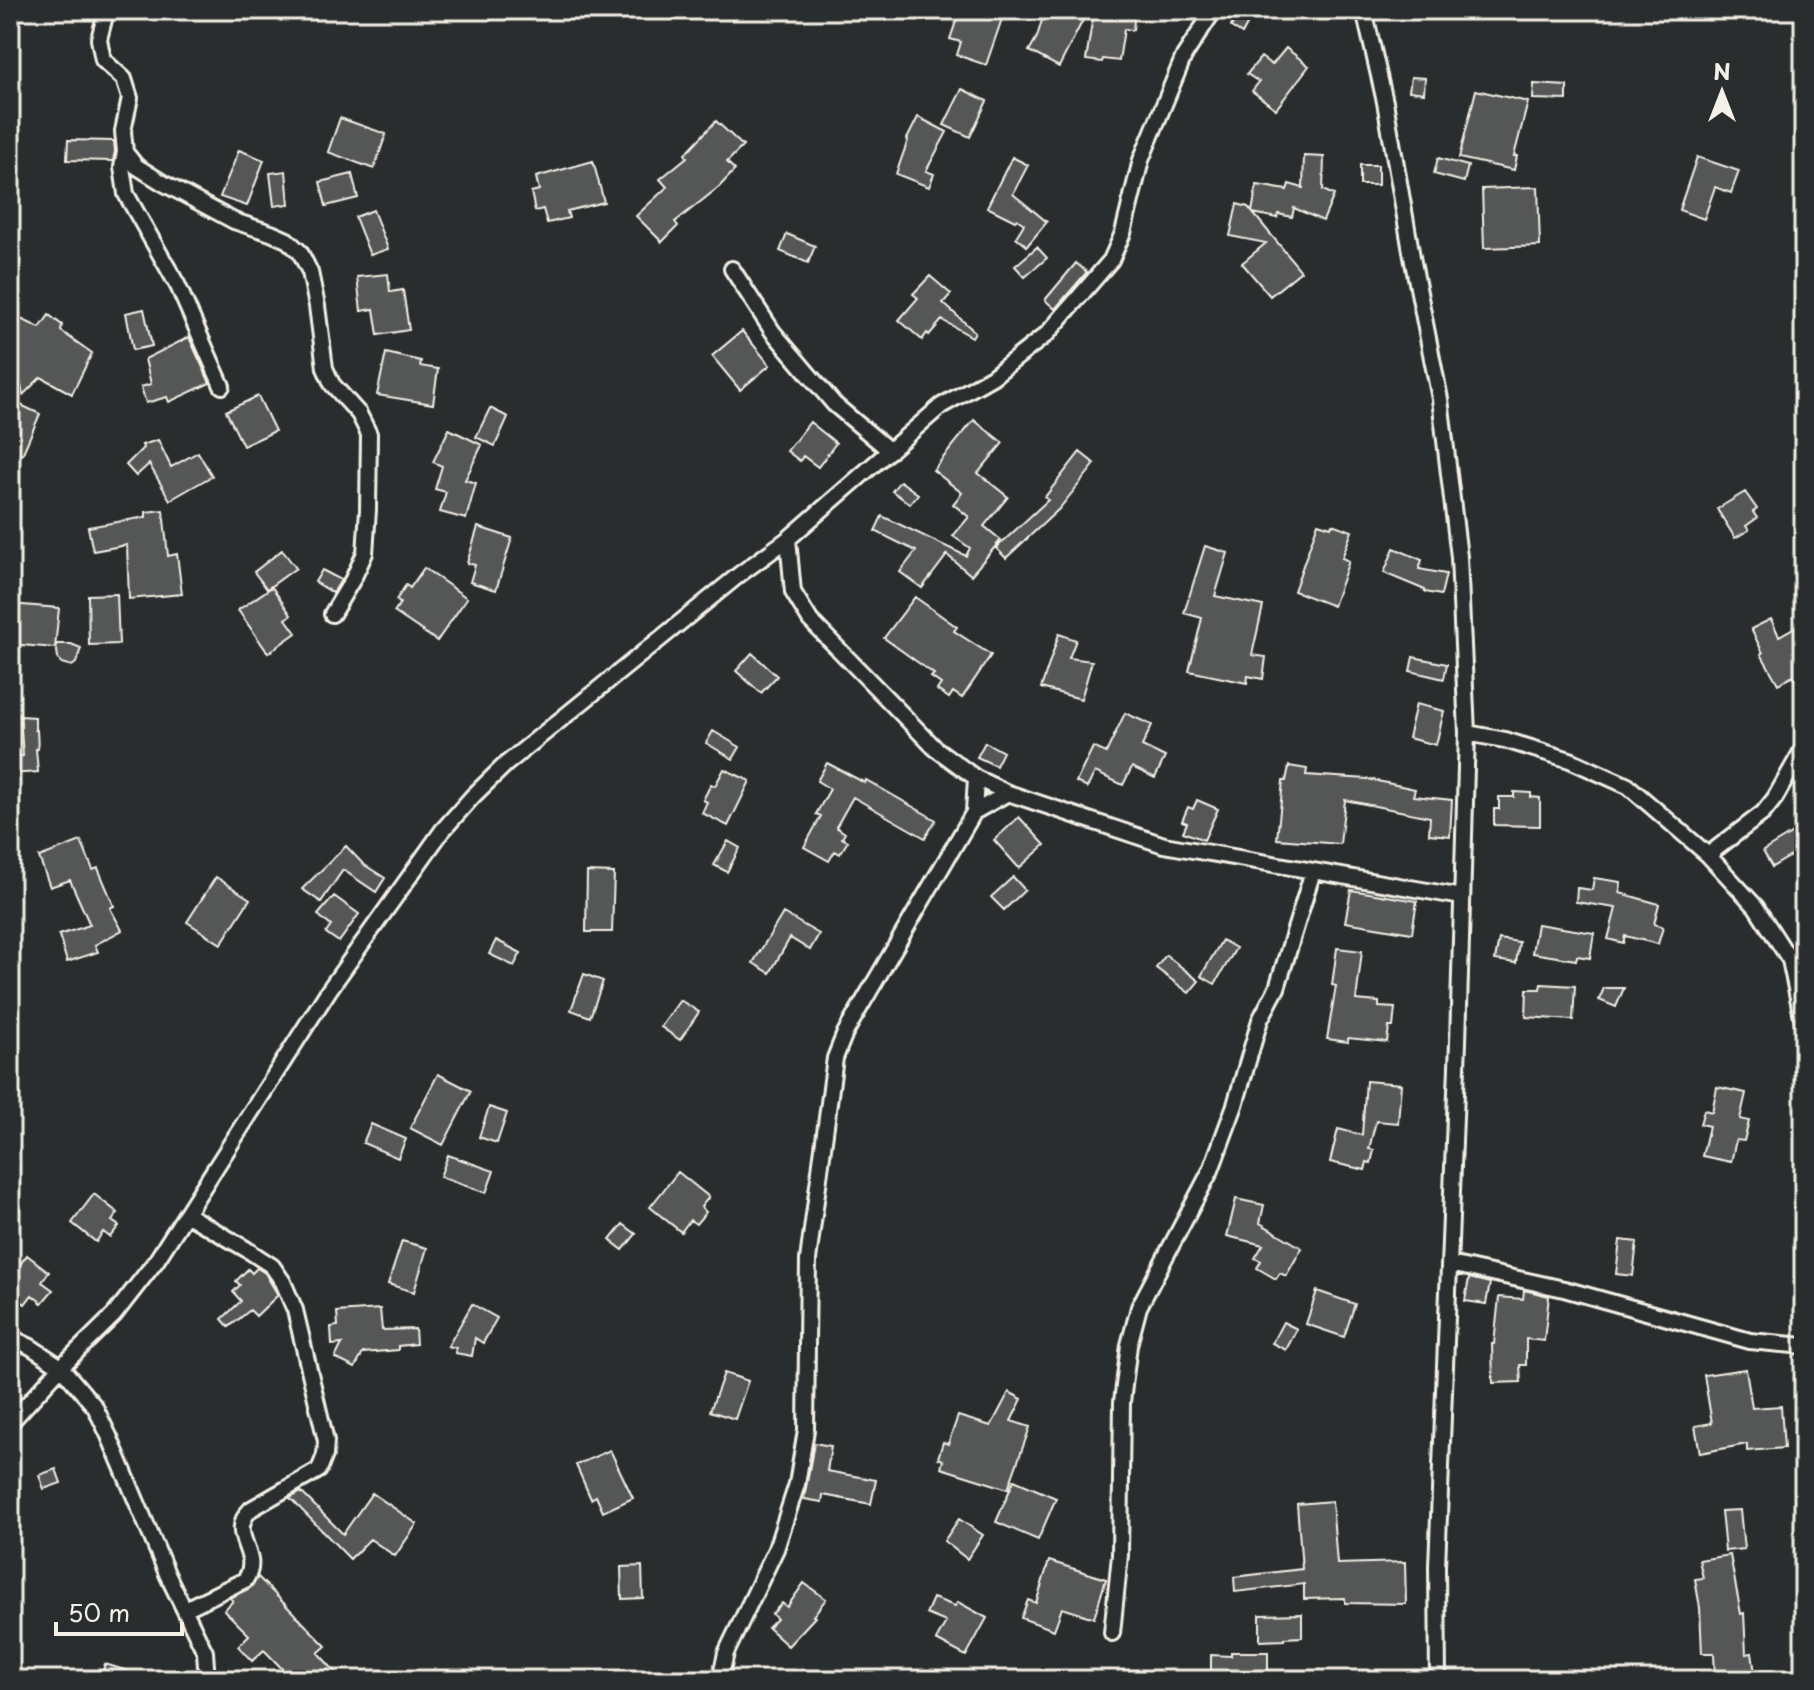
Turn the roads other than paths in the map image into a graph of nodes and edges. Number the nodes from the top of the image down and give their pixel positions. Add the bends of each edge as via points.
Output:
1 (110, 10) edge
2 (1214, 10) edge
3 (1364, 10) edge
4 (125, 152) junction
5 (732, 269) dead end
6 (222, 386) dead end
7 (890, 451) junction
8 (788, 539) junction
9 (332, 614) dead end
10 (1467, 733) junction
11 (1804, 747) edge
12 (976, 778) junction
13 (1008, 793) junction
14 (974, 812) junction
15 (1708, 855) junction
16 (1313, 871) junction
17 (1462, 897) junction
18 (1790, 960) junction
19 (1804, 973) edge
20 (1804, 1026) edge
21 (186, 1214) junction
22 (1450, 1264) junction
23 (10, 1337) edge
24 (1804, 1346) edge
25 (61, 1367) junction
26 (10, 1423) edge
27 (185, 1609) junction
28 (1112, 1633) dead end
29 (207, 1680) edge
30 (720, 1680) edge
31 (1438, 1680) edge

1 - 4 street via 99,39 103,60 124,79 130,98
2 - 7 street via 1184,56 1141,160 1111,260 1047,334 992,377 941,406
3 - 10 street via 1440,399 1459,557
4 - 6 street via 126,194 178,286
4 - 9 street via 136,166 187,196 287,240 310,272 325,368 369,434 365,553
5 - 7 street via 773,332 834,404
7 - 8 street
8 - 12 street via 793,592 810,620 935,748
8 - 21 street via 473,796 442,831 329,990
10 - 15 street via 1570,760 1628,786
10 - 17 street
11 - 15 street via 1763,813
12 - 13 street
12 - 14 street
13 - 14 street
13 - 16 street via 1164,845
14 - 30 street via 835,1058 808,1260 806,1430 797,1484 776,1549 726,1653
15 - 18 street via 1756,907
16 - 17 street
16 - 28 street via 1211,1170 1139,1307 1122,1402 1120,1555
17 - 22 street
18 - 19 street
18 - 20 street
21 - 25 street via 114,1315
21 - 27 street via 272,1266 283,1282 295,1310 326,1441 319,1470 243,1517 240,1526 251,1564 245,1580
22 - 24 street via 1564,1289 1750,1341
22 - 31 street via 1437,1566
23 - 25 street
25 - 26 street
25 - 27 street via 95,1407
27 - 29 street via 205,1652

